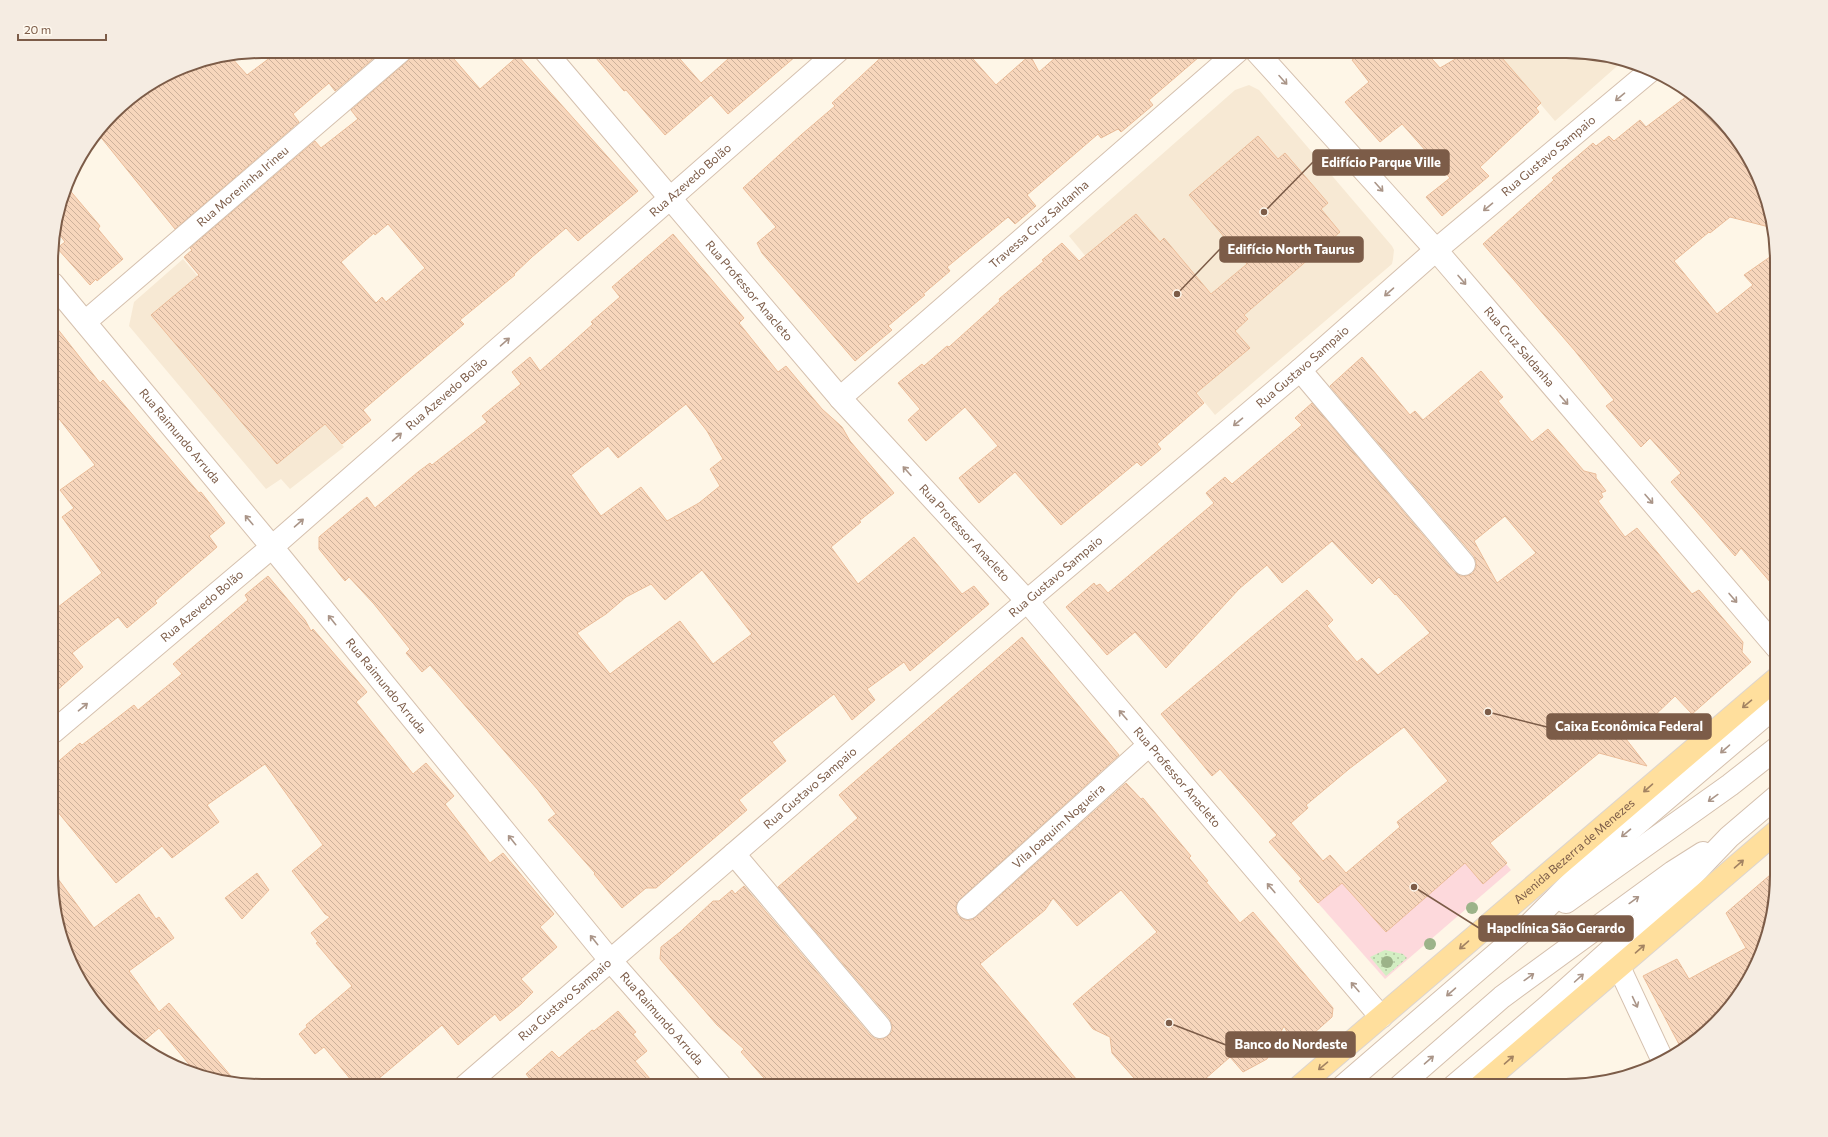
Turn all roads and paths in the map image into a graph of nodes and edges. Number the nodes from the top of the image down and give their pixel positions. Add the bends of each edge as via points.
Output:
1 (393, 58) edge
2 (551, 58) edge
3 (830, 58) edge
4 (1230, 58) edge
5 (1262, 58) edge
6 (1646, 75) edge
7 (669, 198) junction
8 (1436, 250) junction
9 (58, 292) edge
10 (85, 322) junction
11 (1300, 370) junction
12 (840, 398) junction
13 (272, 547) junction
14 (1464, 564) dead end
15 (1027, 602) junction
16 (1770, 640) edge
17 (1770, 684) edge
18 (1770, 712) edge
19 (58, 728) edge
20 (1149, 745) junction
21 (1770, 754) edge
22 (1770, 802) edge
23 (1729, 837) junction
24 (1770, 837) edge
25 (734, 854) junction
26 (968, 908) dead end
27 (1523, 930) junction
28 (610, 960) junction
29 (1619, 967) junction
30 (1381, 1017) junction
31 (880, 1027) dead end
32 (1661, 1056) edge
33 (473, 1079) edge
34 (715, 1079) edge
35 (1308, 1079) edge
36 (1350, 1079) edge
37 (1408, 1079) edge
38 (1462, 1079) edge
39 (1488, 1079) edge

1 - 10 street, Rua Moreninha Irineu
2 - 7 street, Rua Professor Anacleto
3 - 7 street, Rua Azevedo Bolão
4 - 12 street, Travessa Cruz Saldanha
5 -> 8 street, Rua Cruz Saldanha
6 -> 8 street, Rua Gustavo Sampaio
7 - 12 street, Rua Professor Anacleto
13 -> 7 street, Rua Azevedo Bolão
8 -> 11 street, Rua Gustavo Sampaio
8 -> 16 street, Rua Cruz Saldanha
9 - 10 street, Rua Raimundo Arruda
13 -> 10 street, Rua Raimundo Arruda
11 - 14 street
11 -> 15 street, Rua Gustavo Sampaio
15 -> 12 street, Rua Professor Anacleto
19 -> 13 street, Rua Azevedo Bolão
28 -> 13 street, Rua Raimundo Arruda
20 -> 15 street, Rua Professor Anacleto
15 - 25 street, Rua Gustavo Sampaio
17 -> 30 main road, Avenida Bezerra de Menezes
18 -> 27 street, Avenida Bezerra de Menezes via 1591,863
20 - 26 street, Vila Joaquim Nogueira
30 -> 20 street, Rua Professor Anacleto
21 -> 27 street, Avenida Bezerra de Menezes via 1602,877
22 - 23 street
37 -> 23 street via 1516,986 1673,872
38 -> 23 street via 1683,885
29 -> 24 main road
25 - 28 street, Rua Gustavo Sampaio
25 - 31 street
27 -> 36 street, Avenida Bezerra de Menezes
28 - 33 street, Rua Gustavo Sampaio
28 - 34 street, Rua Raimundo Arruda
29 -> 32 street
39 -> 29 main road
30 -> 35 main road, Avenida Bezerra de Menezes

